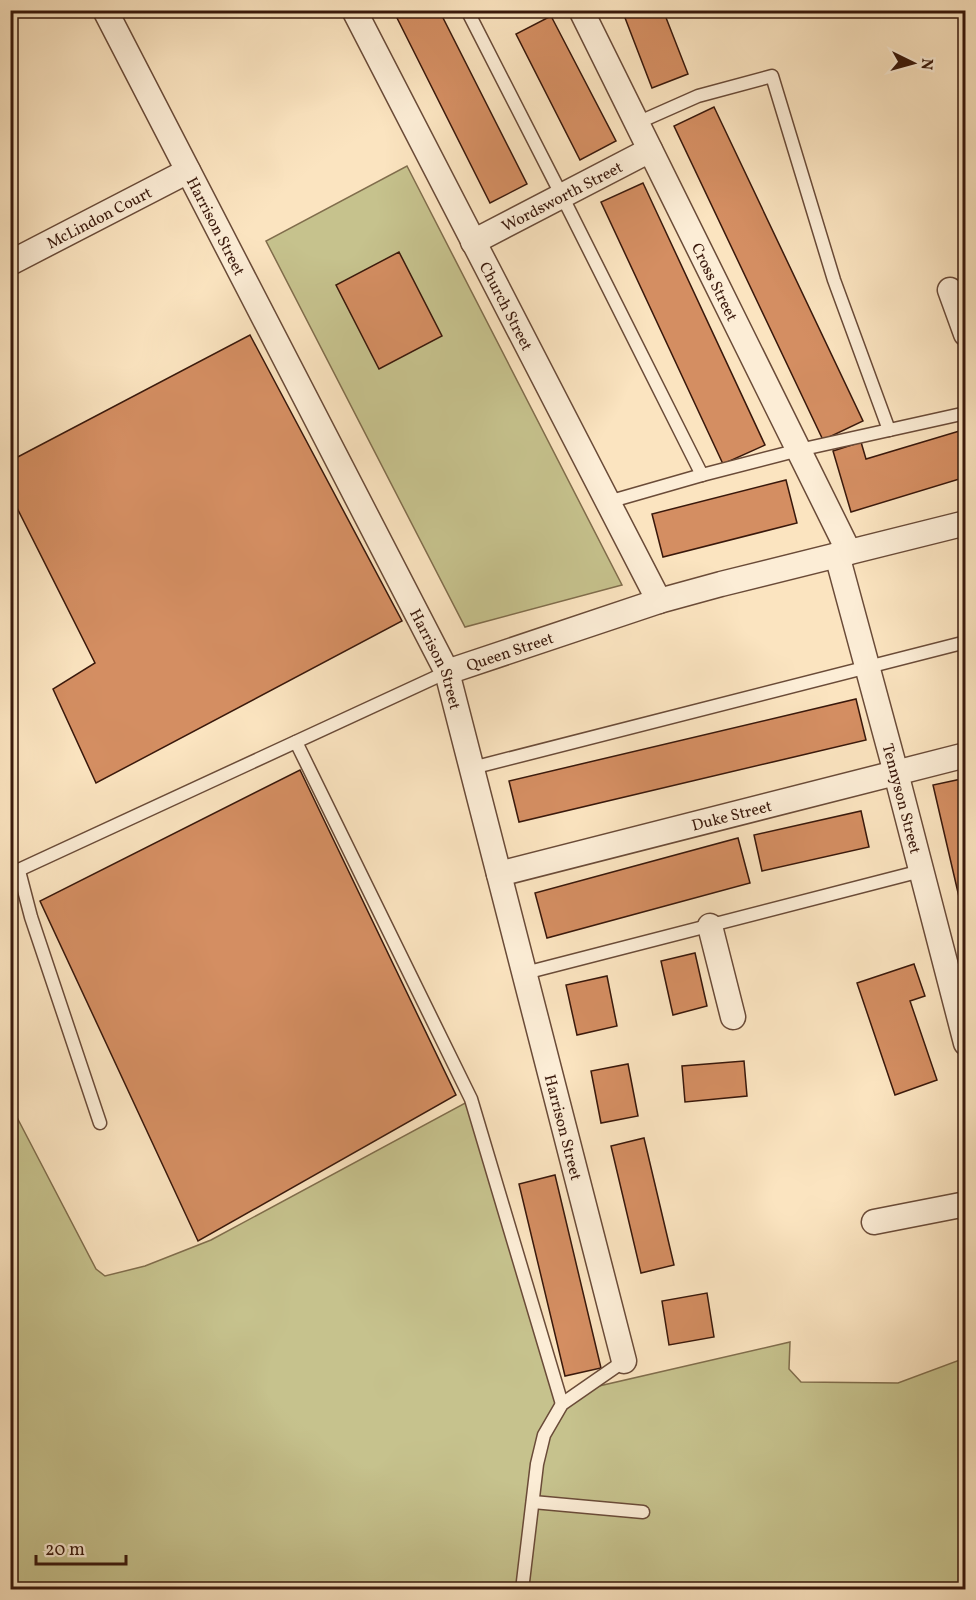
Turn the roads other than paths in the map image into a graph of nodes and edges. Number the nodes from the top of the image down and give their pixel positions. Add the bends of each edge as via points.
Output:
1 (105, 10) edge
2 (354, 10) edge
3 (467, 10) edge
4 (581, 10) edge
5 (637, 123) junction
6 (650, 150) junction
7 (188, 171) junction
8 (562, 196) junction
9 (473, 242) junction
10 (10, 263) edge
11 (958, 287) edge
12 (966, 334) edge
13 (966, 413) edge
14 (889, 430) junction
15 (799, 450) junction
16 (702, 475) junction
17 (608, 502) junction
18 (966, 522) edge
19 (843, 554) junction
20 (659, 601) junction
21 (966, 642) edge
22 (867, 667) junction
23 (447, 672) junction
24 (296, 742) junction
25 (966, 755) edge
26 (472, 768) junction
27 (896, 773) junction
28 (15, 872) edge
29 (921, 872) junction
30 (499, 874) junction
31 (710, 926) junction
32 (525, 974) junction
33 (734, 1017) dead end
34 (966, 1043) edge
35 (100, 1124) dead end
36 (966, 1203) edge
37 (874, 1222) dead end
38 (624, 1361) joint
39 (562, 1404) junction
40 (533, 1502) junction
41 (643, 1512) dead end
42 (522, 1590) edge

1 - 7 street, Harrison Street
2 - 9 street, Church Street
3 - 8 lane
4 - 5 street, Cross Street
5 - 6 street, Cross Street
5 - 14 lane via 698,96 772,76 834,280
6 - 8 street, Wordsworth Street
6 - 15 street, Cross Street
7 - 10 street, McLindon Court
7 - 23 street, Harrison Street
8 - 9 street, Wordsworth Street
8 - 16 lane
9 - 17 street, Church Street
11 - 12 street
13 - 14 lane
14 - 15 lane
15 - 16 lane
15 - 19 street, Cross Street
16 - 17 lane
17 - 20 street, Church Street
18 - 19 street, Queen Street
19 - 20 street, Queen Street
19 - 22 street, Tennyson Street
20 - 23 street, Queen Street
21 - 22 lane
22 - 26 lane
22 - 27 street, Tennyson Street
23 - 24 lane, Queen Street
23 - 26 street, Harrison Street
24 - 28 lane, Queen Street
24 - 39 lane via 471,1099
25 - 27 street, Duke Street
26 - 30 street, Harrison Street
27 - 29 street, Tennyson Street
27 - 30 street, Duke Street
28 - 35 lane
29 - 31 lane
29 - 34 street, Tennyson Street
30 - 32 street, Harrison Street
31 - 32 lane
31 - 33 street
32 - 38 street, Harrison Street
36 - 37 street
38 - 39 lane
39 - 40 lane via 544,1435
40 - 41 lane
40 - 42 lane

